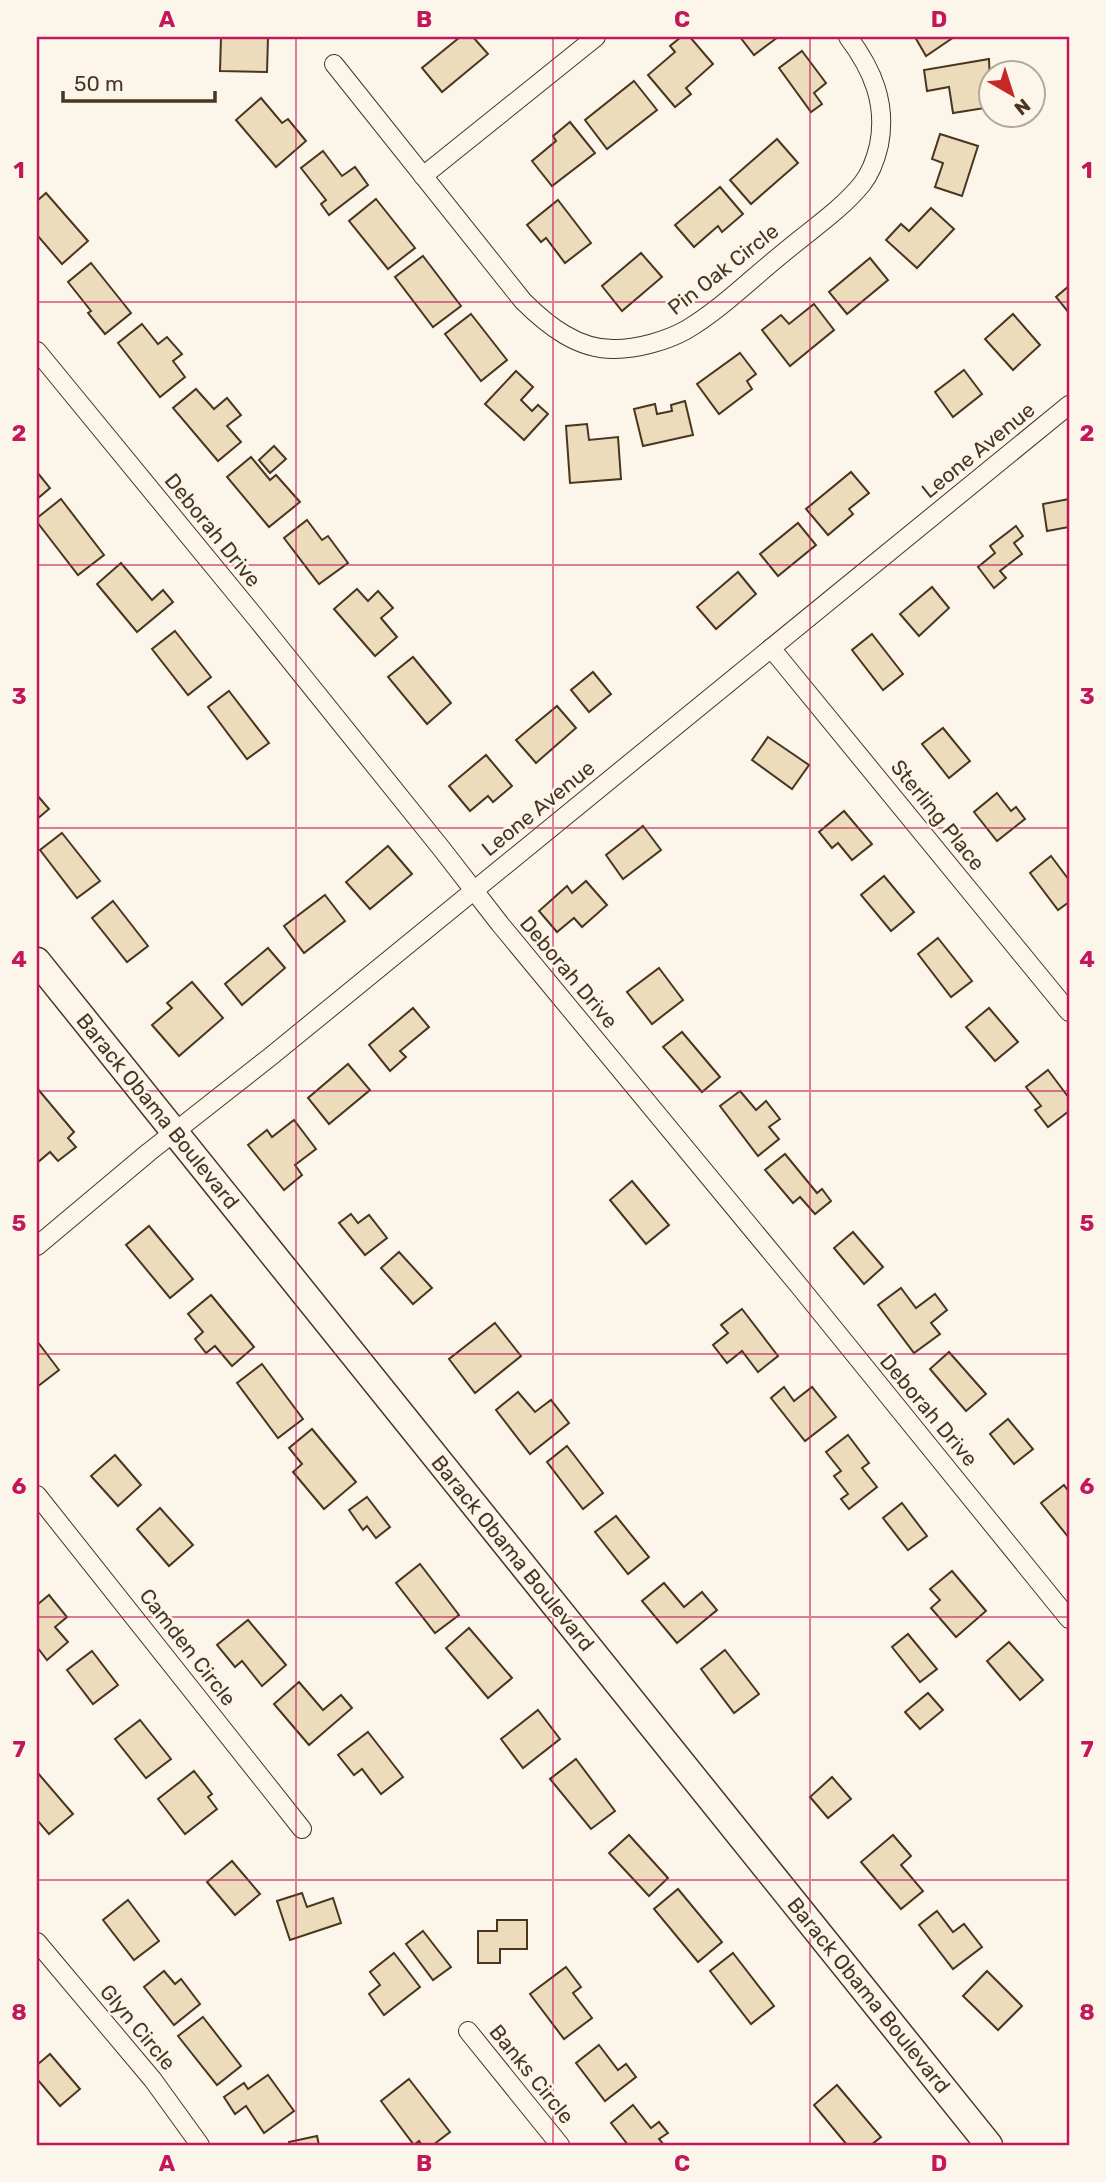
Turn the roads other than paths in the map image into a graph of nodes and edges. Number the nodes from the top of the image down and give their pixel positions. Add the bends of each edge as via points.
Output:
1 (596, 37) edge
2 (848, 37) edge
3 (334, 64) dead end
4 (423, 176) junction
5 (37, 351) edge
6 (1068, 409) edge
7 (771, 648) junction
8 (473, 891) junction
9 (37, 961) edge
10 (1069, 1012) edge
11 (175, 1132) junction
12 (37, 1246) edge
13 (37, 1495) edge
14 (1069, 1619) edge
15 (302, 1829) dead end
16 (37, 1942) edge
17 (468, 2031) dead end
18 (200, 2145) edge
19 (559, 2145) edge
20 (989, 2145) edge

1 - 4 street
2 - 4 street, Pin Oak Circle via 870,69 881,105 878,146 864,181 837,209 708,314 659,341 614,349 580,341 541,320
3 - 4 street, Pin Oak Circle
5 - 8 street, Deborah Drive
6 - 7 street, Leone Avenue
7 - 8 street, Leone Avenue
7 - 10 street, Sterling Place
8 - 11 street, Leone Avenue
8 - 14 street, Deborah Drive
9 - 11 main road, Barack Obama Boulevard
11 - 12 street, Leone Avenue
11 - 20 main road, Barack Obama Boulevard
13 - 15 street, Camden Circle
16 - 18 street, Glyn Circle via 153,2080
17 - 19 street, Banks Circle

